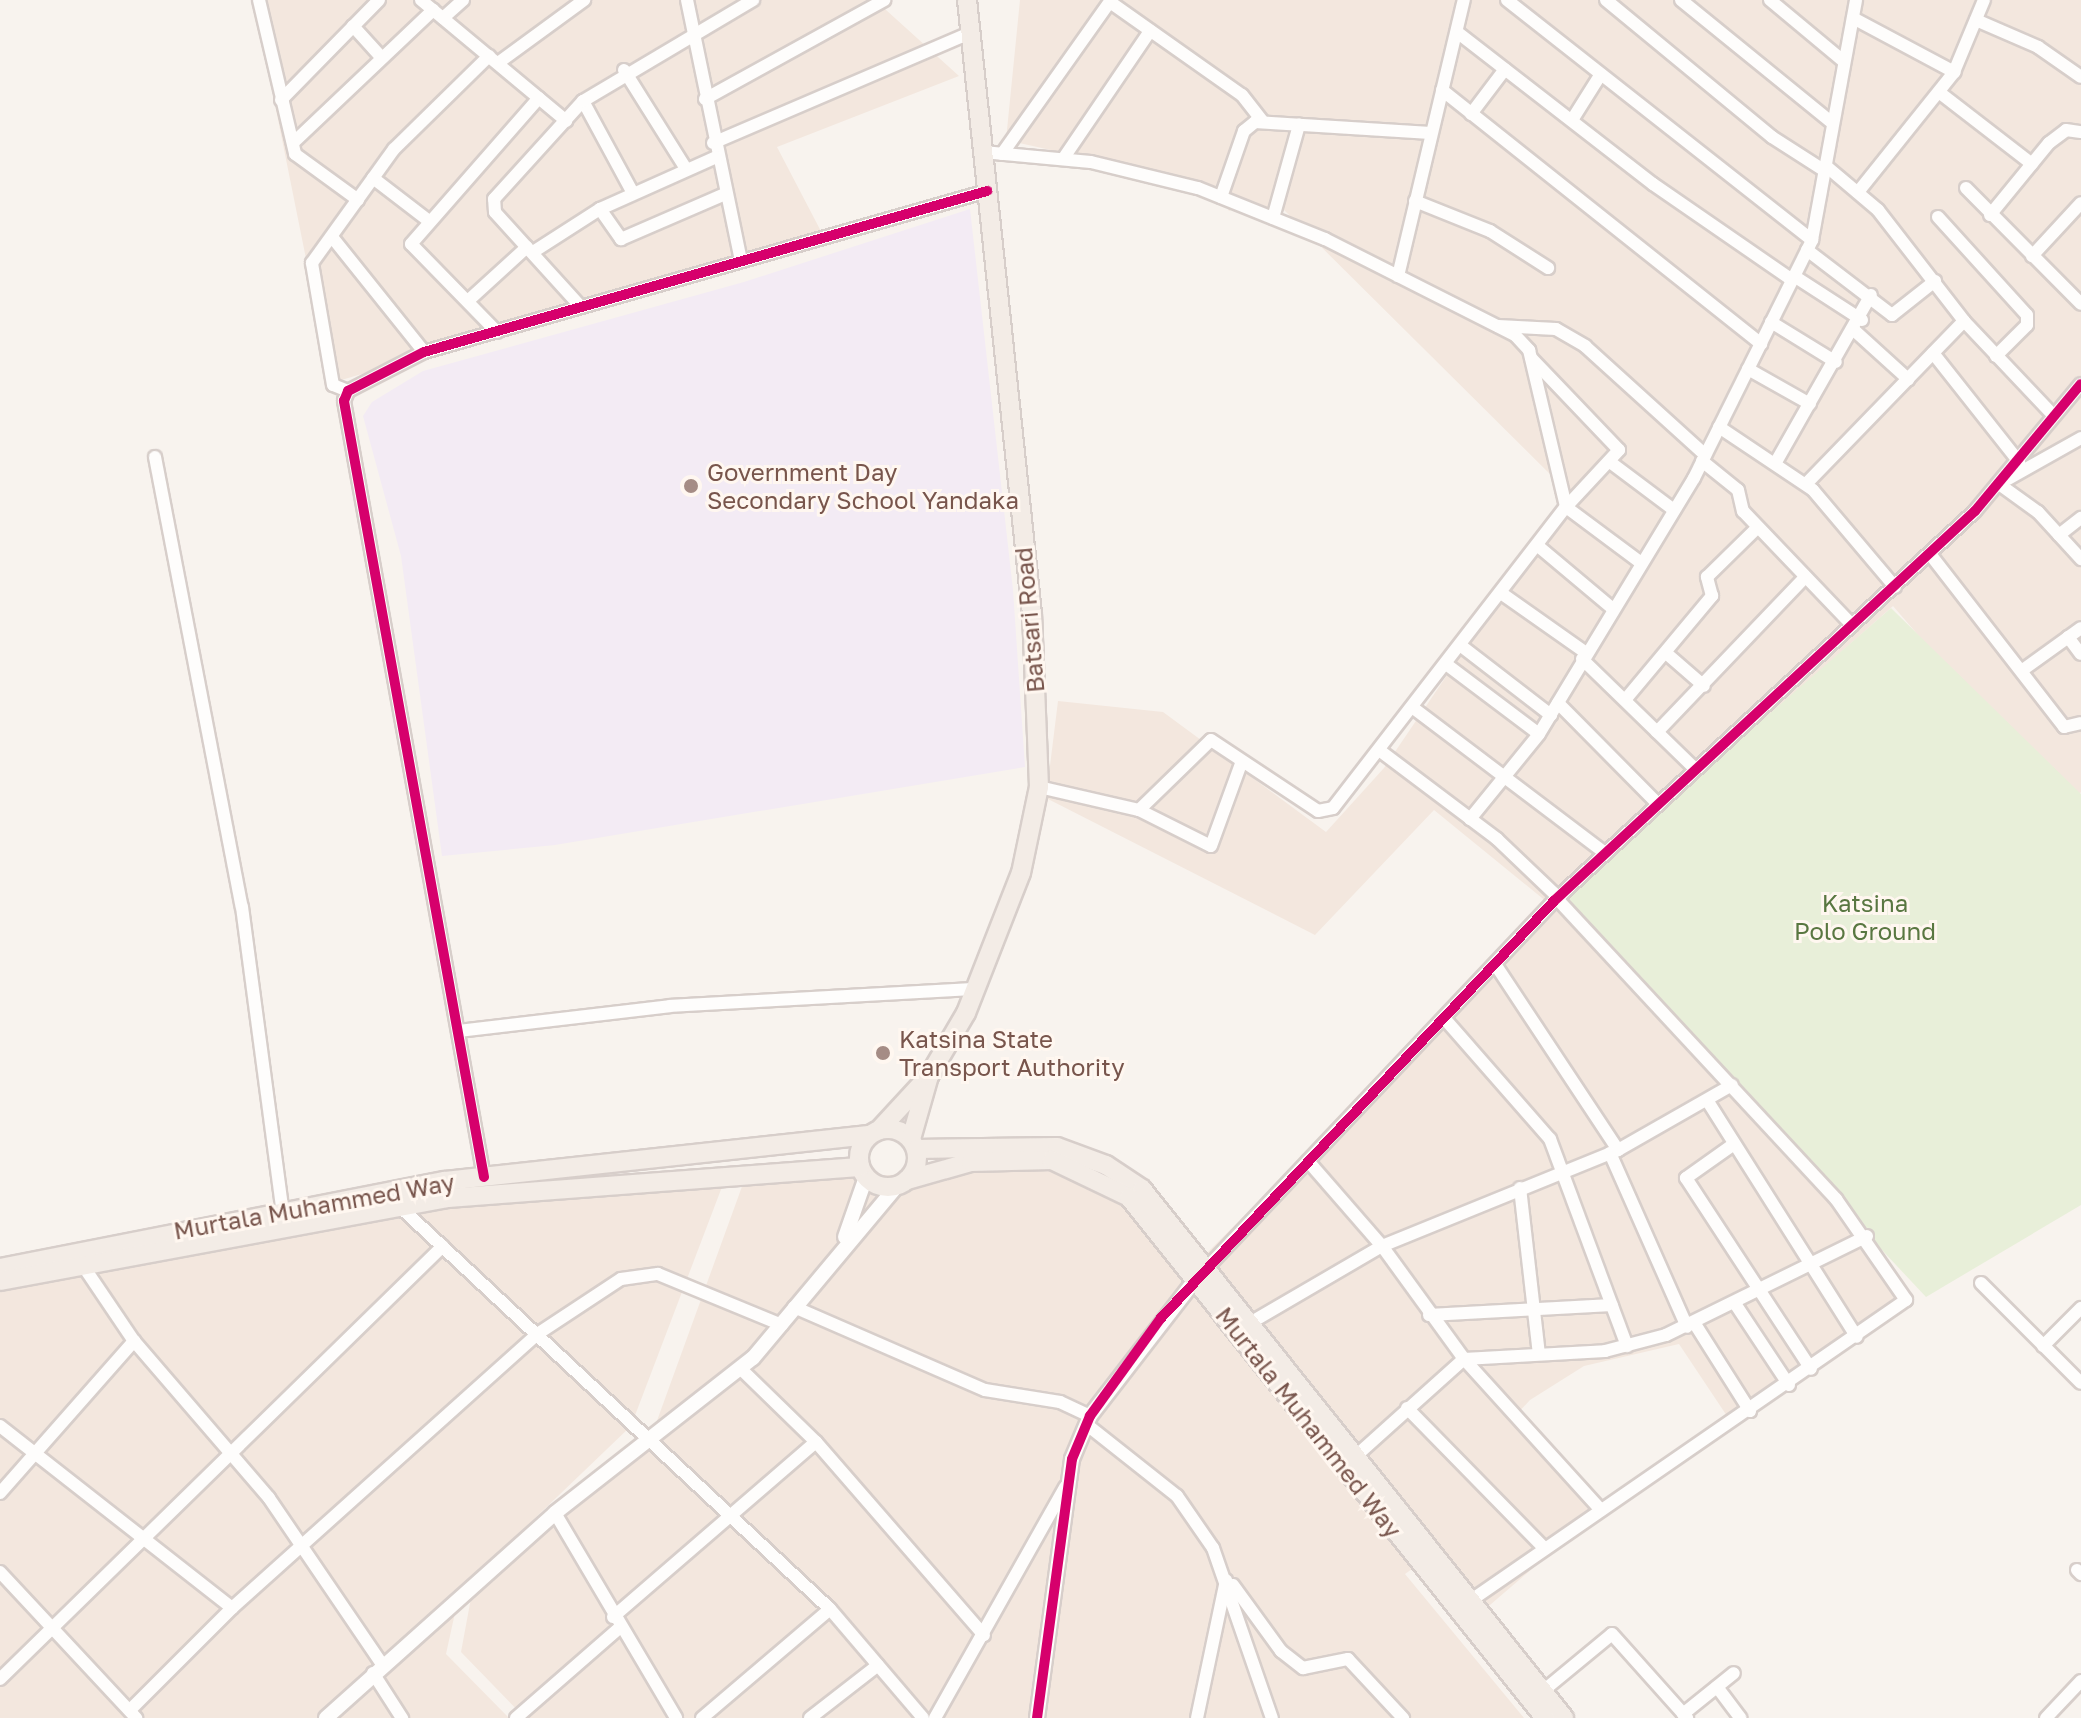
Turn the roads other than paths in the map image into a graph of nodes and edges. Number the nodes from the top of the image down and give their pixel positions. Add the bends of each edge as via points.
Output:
1 (259, 0) edge
2 (379, 0) edge
3 (421, 0) edge
4 (463, 0) edge
5 (584, 0) edge
6 (687, 0) edge
7 (753, 0) edge
8 (884, 0) edge
9 (967, 0) edge
10 (1464, 0) edge
11 (1507, 0) edge
12 (1606, 0) edge
13 (1770, 0) edge
14 (1856, 0) edge
15 (1984, 0) edge
16 (1110, 1) edge
17 (1685, 1) edge
18 (438, 14) junction
19 (1853, 18) junction
20 (1976, 20) junction
21 (353, 26) junction
22 (1150, 31) junction
23 (1457, 32) junction
24 (693, 33) junction
25 (970, 33) junction
26 (382, 58) junction
27 (493, 60) junction
28 (1842, 60) junction
29 (1505, 69) junction
30 (624, 70) junction
31 (1954, 72) junction
32 (1601, 74) junction
33 (2081, 77) edge
34 (1442, 90) junction
35 (1940, 93) junction
36 (539, 98) junction
37 (705, 99) junction
38 (281, 100) junction
39 (583, 101) junction
40 (1471, 114) junction
41 (1572, 120) junction
42 (566, 121) junction
43 (1830, 121) junction
44 (1263, 122) junction
45 (1299, 125) junction
46 (2081, 132) edge
47 (1431, 133) junction
48 (294, 142) junction
49 (713, 143) junction
50 (983, 152) junction
51 (1002, 154) junction
52 (716, 157) junction
53 (1063, 159) junction
54 (2032, 164) junction
55 (1826, 168) junction
56 (686, 169) junction
57 (373, 178) junction
58 (1966, 188) dead end
59 (987, 191) junction
60 (1858, 192) junction
61 (633, 193) junction
62 (725, 194) junction
63 (1221, 197) junction
64 (358, 200) junction
65 (1415, 201) junction
66 (2081, 203) edge
67 (600, 209) junction
68 (1990, 215) junction
69 (1938, 217) dead end
70 (1273, 218) junction
71 (429, 221) junction
72 (332, 237) junction
73 (1809, 245) junction
74 (530, 249) junction
75 (2032, 256) junction
76 (741, 260) junction
77 (1548, 268) dead end
78 (1398, 276) junction
79 (1793, 278) junction
80 (1935, 281) junction
81 (1871, 295) junction
82 (470, 299) junction
83 (2081, 304) edge
84 (581, 307) junction
85 (1964, 321) junction
86 (1771, 322) junction
87 (1858, 325) junction
88 (1498, 326) junction
89 (497, 332) junction
90 (1761, 344) junction
91 (424, 352) junction
92 (1933, 353) junction
93 (1996, 356) junction
94 (1531, 358) junction
95 (1836, 362) junction
96 (1748, 369) junction
97 (1908, 379) junction
98 (2081, 384) edge
99 (348, 391) junction
100 (1810, 404) junction
101 (2053, 415) junction
102 (1719, 427) junction
103 (2081, 438) edge
104 (155, 457) dead end
105 (1704, 458) junction
106 (1610, 462) junction
107 (1776, 462) junction
108 (2019, 462) junction
109 (1806, 484) junction
110 (1999, 484) junction
111 (1566, 507) junction
112 (1674, 510) junction
113 (2081, 518) edge
114 (1758, 527) junction
115 (2059, 535) junction
116 (1538, 546) junction
117 (1930, 554) junction
118 (2081, 559) edge
119 (1641, 563) junction
120 (1805, 577) junction
121 (1895, 587) junction
122 (1501, 593) junction
123 (1613, 609) junction
124 (1852, 625) junction
125 (2081, 628) edge
126 (2068, 637) junction
127 (1460, 645) junction
128 (1666, 653) junction
129 (2081, 654) edge
130 (1584, 656) junction
131 (1446, 664) junction
132 (2024, 669) junction
133 (1704, 686) junction
134 (1625, 700) junction
135 (1412, 707) junction
136 (1554, 709) junction
137 (2081, 723) edge
138 (1657, 732) junction
139 (1539, 734) junction
140 (1379, 750) junction
141 (1242, 761) junction
142 (1693, 767) junction
143 (1509, 774) junction
144 (1039, 787) junction
145 (1657, 803) junction
146 (1139, 810) junction
147 (1470, 819) junction
148 (1605, 853) junction
149 (1558, 898) junction
150 (1495, 964) junction
151 (976, 989) junction
152 (1444, 1018) junction
153 (458, 1031) junction
154 (929, 1076) junction
155 (1732, 1085) junction
156 (1707, 1100) junction
157 (874, 1133) junction
158 (914, 1144) junction
159 (1734, 1144) junction
160 (1614, 1151) junction
161 (1308, 1161) junction
162 (1565, 1171) junction
163 (863, 1172) junction
164 (484, 1177) junction
165 (902, 1183) junction
166 (1520, 1188) junction
167 (398, 1205) junction
168 (282, 1208) junction
169 (1867, 1236) junction
170 (844, 1241) junction
171 (443, 1246) junction
172 (1382, 1246) junction
173 (82, 1264) junction
174 (1812, 1266) junction
175 (0, 1268) edge
176 (1201, 1273) junction
177 (0, 1281) edge
178 (1981, 1283) dead end
179 (1761, 1293) junction
180 (1612, 1305) junction
181 (1736, 1305) junction
182 (794, 1307) junction
183 (2081, 1308) edge
184 (1534, 1309) junction
185 (1429, 1315) junction
186 (1250, 1323) junction
187 (782, 1325) junction
188 (1691, 1325) junction
189 (539, 1333) junction
190 (1857, 1337) junction
191 (134, 1341) junction
192 (1627, 1346) junction
193 (2043, 1346) junction
194 (1539, 1354) junction
195 (1464, 1359) junction
196 (741, 1369) junction
197 (1811, 1369) junction
198 (2081, 1383) edge
199 (1789, 1385) junction
200 (1407, 1408) junction
201 (1750, 1411) junction
202 (1088, 1420) junction
203 (0, 1426) edge
204 (654, 1437) junction
205 (816, 1442) junction
206 (229, 1450) junction
207 (35, 1454) junction
208 (1357, 1455) junction
209 (1065, 1487) junction
210 (0, 1493) edge
211 (1601, 1510) junction
212 (555, 1513) junction
213 (733, 1516) junction
214 (138, 1541) junction
215 (302, 1545) junction
216 (1545, 1549) junction
217 (0, 1572) edge
218 (1227, 1577) junction
219 (1470, 1601) junction
220 (232, 1608) junction
221 (830, 1609) junction
222 (616, 1622) junction
223 (52, 1629) junction
224 (984, 1635) junction
225 (878, 1665) junction
226 (378, 1669) junction
227 (1734, 1673) dead end
228 (0, 1679) edge
229 (2081, 1681) edge
230 (1717, 1687) junction
231 (1543, 1691) junction
232 (132, 1715) edge
233 (1685, 1716) edge
234 (326, 1718) edge
235 (402, 1718) edge
236 (516, 1718) edge
237 (676, 1718) edge
238 (702, 1718) edge
239 (810, 1718) edge
240 (923, 1718) edge
241 (935, 1718) edge
242 (1037, 1718) edge
243 (1197, 1718) edge
244 (1272, 1718) edge
245 (1403, 1718) edge
246 (1545, 1718) edge
247 (1564, 1718) edge
248 (1740, 1718) edge
249 (2046, 1718) edge

1 - 38 street
2 - 21 street
3 - 18 street
4 - 18 street
5 - 27 street
6 - 24 street
7 - 24 street
8 - 37 street
9 - 25 main road, Batsari Road
10 - 23 street
11 - 32 street
12 - 55 street via 1772,137
13 - 28 street
14 - 19 street
15 - 20 street
16 - 22 street
16 - 51 street
17 - 43 street
18 - 26 street
18 - 27 street
19 - 28 street
19 - 31 street
20 - 31 street
20 - 33 street via 2038,47
21 - 26 street
21 - 38 street
22 - 44 street via 1242,95
22 - 53 street
23 - 29 street
23 - 34 street
24 - 30 street
24 - 37 street
25 - 49 street
25 - 50 main road, Batsari Road
26 - 48 street
27 - 36 street
27 - 57 street via 427,112
28 - 43 street
29 - 40 street
29 - 41 street
30 - 39 street
30 - 56 street
31 - 35 street
32 - 41 street
32 - 73 street
34 - 40 street
34 - 47 street
35 - 54 street
35 - 60 street
36 - 42 street
36 - 71 street
37 - 49 street
38 - 48 street
39 - 42 street
39 - 61 street
40 - 90 street
41 - 79 street
42 - 74 street via 492,207
43 - 55 street
44 - 45 street
44 - 63 street via 1244,131
45 - 47 street
45 - 70 street
46 - 54 street via 2066,130
47 - 65 street
48 - 64 street via 295,154
49 - 52 street
50 - 51 street
50 - 59 main road, Batsari Road
51 - 53 street
52 - 56 street
52 - 62 street
53 - 63 street
54 - 68 street
55 - 60 street
55 - 73 street
56 - 61 street
57 - 64 street
57 - 71 street
58 - 68 street
59 - 76 street
59 - 144 main road, Batsari Road via 1032,614
60 - 80 street
61 - 67 street
62 - 67 street via 621,239
62 - 76 street
63 - 70 street
64 - 72 street
65 - 77 street via 1490,231
65 - 78 street
66 - 75 street
67 - 74 street
68 - 75 street
69 - 93 street via 2027,315 2027,325
70 - 78 street
71 - 82 street via 411,244
72 - 91 street
72 - 99 street via 309,270 333,385
73 - 79 street
73 - 81 street
74 - 82 street
74 - 84 street
75 - 83 street
76 - 84 street
78 - 88 street
79 - 86 street
79 - 87 street
80 - 81 street via 1892,315
80 - 85 street
81 - 87 street
82 - 89 street
84 - 89 street
85 - 92 street
85 - 93 street
86 - 90 street
86 - 95 street
87 - 95 street
87 - 97 street
88 - 94 street via 1524,342
88 - 105 street via 1556,329 1585,346
89 - 91 street
90 - 96 street
91 - 99 street
92 - 97 street
92 - 108 street
93 - 101 street
94 - 106 street via 1618,445
94 - 111 street
95 - 100 street
96 - 100 street
96 - 102 street
97 - 109 street
98 - 101 street
99 - 153 street via 344,401
100 - 107 street
101 - 108 street
102 - 105 street
102 - 107 street
103 - 110 street
104 - 168 street via 242,907
105 - 112 street
105 - 114 street via 1738,490 1743,511
106 - 111 street
106 - 112 street
107 - 109 street
108 - 110 street
109 - 121 street
110 - 115 street
110 - 117 street
111 - 116 street
111 - 119 street
112 - 119 street
113 - 115 street
114 - 120 street
114 - 128 street via 1707,577 1715,592
115 - 118 street
116 - 122 street
116 - 123 street
117 - 121 street
117 - 132 street
119 - 123 street
120 - 124 street
120 - 133 street
121 - 124 street
122 - 127 street
122 - 130 street
123 - 130 street
124 - 142 street
125 - 126 street
126 - 129 street
126 - 132 street
127 - 131 street
127 - 136 street
128 - 133 street
128 - 134 street
130 - 134 street
130 - 136 street
131 - 135 street
131 - 139 street
132 - 137 street via 2064,727
133 - 138 street
134 - 138 street
135 - 140 street
135 - 143 street
136 - 139 street
136 - 145 street
138 - 142 street
139 - 143 street
140 - 141 street via 1323,813
140 - 147 street
141 - 146 street via 1206,742
141 - 146 street via 1215,846
142 - 145 street
143 - 147 street
143 - 148 street
144 - 146 street
144 - 151 main road, Batsari Road via 1021,873
145 - 148 street
147 - 149 street
148 - 149 street
149 - 150 street
149 - 155 street
150 - 152 street
150 - 160 street
151 - 153 street via 670,1006
151 - 154 main road, Batsari Road
152 - 161 street
152 - 162 street via 1545,1132
153 - 164 street
154 - 157 main road
154 - 158 main road
155 - 156 street
155 - 169 street
156 - 159 street
156 - 160 street
157 - 158 main road
157 - 163 main road
157 - 164 main road, Murtala Muhammed Way
158 - 165 main road
158 - 176 main road via 1030,1144 1080,1154 1142,1189
159 - 174 street
159 - 179 street via 1686,1178
160 - 162 street
160 - 188 street
161 - 172 street
161 - 176 street
162 - 166 street
162 - 180 street
163 - 165 main road
163 - 167 main road, Murtala Muhammed Way
163 - 170 street
164 - 168 main road, Murtala Muhammed Way
165 - 170 street
165 - 176 main road, Murtala Muhammed Way via 971,1162 1076,1165 1129,1197
166 - 172 street
166 - 184 street
167 - 171 street
167 - 173 main road, Murtala Muhammed Way
168 - 175 main road, Murtala Muhammed Way
169 - 174 street
169 - 190 street via 1906,1300
170 - 182 street
171 - 189 street
171 - 206 street
172 - 185 street
172 - 186 street
173 - 177 main road, Murtala Muhammed Way
173 - 191 street
174 - 179 street
174 - 190 street
176 - 186 main road
176 - 202 street
176 - 246 main road, Murtala Muhammed Way
178 - 193 street
179 - 181 street
179 - 197 street
180 - 184 street
180 - 192 street
181 - 188 street
181 - 199 street
182 - 187 street
182 - 202 street via 985,1390 1060,1402
183 - 193 street
184 - 185 street
184 - 194 street
185 - 195 street
186 - 208 main road
187 - 189 street via 658,1274 621,1279
187 - 196 street
188 - 192 street
188 - 201 street
189 - 204 street
189 - 215 street
190 - 197 street
191 - 206 street
191 - 207 street
192 - 194 street
193 - 198 street
194 - 195 street
195 - 200 street
195 - 211 street
196 - 204 street
196 - 205 street
197 - 199 street
199 - 201 street
200 - 208 street
200 - 216 street
201 - 211 street
202 - 209 street
202 - 218 street via 1177,1496
203 - 207 street
204 - 212 street
204 - 213 street
205 - 213 street
205 - 224 street
206 - 214 street
206 - 215 street
207 - 210 street
207 - 214 street
208 - 219 main road
209 - 224 street
209 - 242 street
211 - 216 street
212 - 222 street
212 - 226 street
213 - 221 street
213 - 222 street
214 - 220 street
214 - 223 street
215 - 220 street
215 - 226 street
216 - 219 street
217 - 223 street
218 - 243 street
218 - 244 street
218 - 245 street via 1281,1651 1303,1668 1348,1659
219 - 231 main road
220 - 232 street
221 - 225 street
221 - 238 street
222 - 236 street
222 - 237 street
223 - 228 street
223 - 232 street
224 - 241 street
225 - 239 street
225 - 240 street
226 - 234 street
226 - 235 street
227 - 230 street
229 - 249 street
230 - 233 street
230 - 248 street
231 - 233 street via 1612,1634
231 - 247 main road

